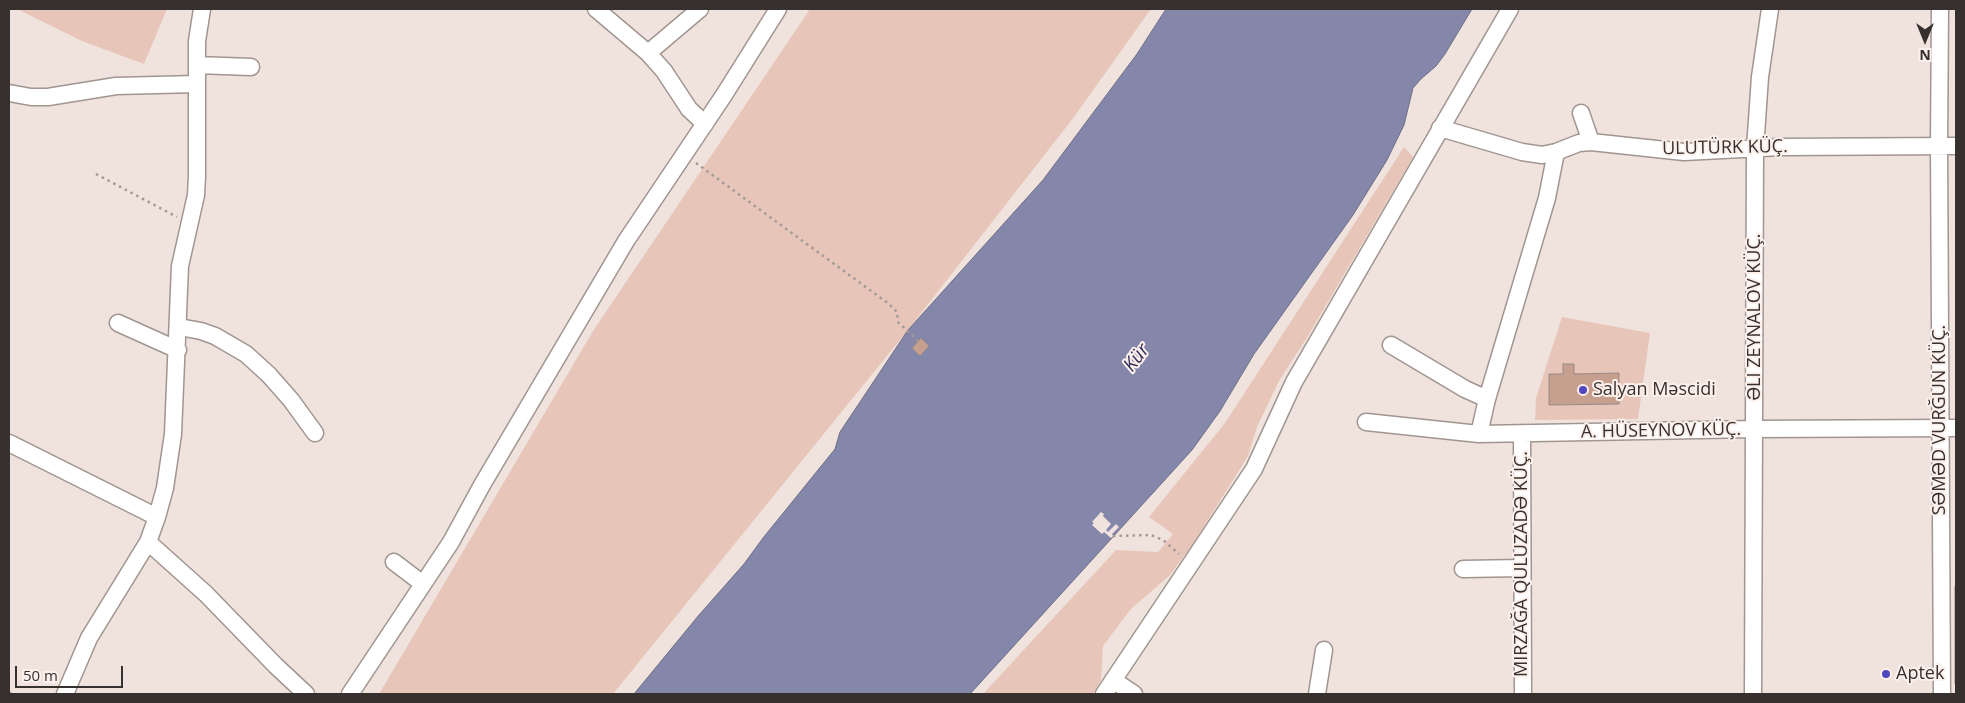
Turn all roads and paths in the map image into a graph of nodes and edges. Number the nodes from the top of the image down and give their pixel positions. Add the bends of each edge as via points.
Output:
1 (202, 9) edge
2 (596, 9) edge
3 (700, 9) edge
4 (778, 9) edge
5 (1510, 9) edge
6 (1770, 9) edge
7 (1940, 9) edge
8 (648, 53) junction
9 (196, 65) junction
10 (251, 67) dead end
11 (197, 84) junction
12 (9, 93) edge
13 (1581, 114) dead end
14 (705, 124) junction
15 (1440, 128) junction
16 (1591, 142) junction
17 (1939, 146) junction
18 (1956, 146) edge
19 (1755, 149) junction
20 (1556, 152) junction
21 (684, 154) junction
22 (96, 174) dead end
23 (189, 223) junction
24 (118, 323) dead end
25 (178, 327) junction
26 (918, 342) dead end
27 (1391, 345) dead end
28 (178, 350) junction
29 (1487, 399) junction
30 (1366, 422) dead end
31 (1948, 428) edge
32 (1754, 429) junction
33 (315, 433) dead end
34 (1479, 434) junction
35 (1522, 434) junction
36 (9, 443) edge
37 (157, 517) junction
38 (1113, 536) dead end
39 (148, 542) junction
40 (394, 562) dead end
41 (1191, 565) junction
42 (1522, 568) junction
43 (1463, 569) dead end
44 (423, 584) junction
45 (1324, 650) dead end
46 (1108, 687) edge
47 (9, 692) edge
48 (12, 694) edge
49 (65, 694) edge
50 (306, 694) edge
51 (350, 694) edge
52 (1134, 694) edge
53 (1318, 694) edge
54 (1523, 694) edge
55 (1753, 694) edge
56 (1942, 694) edge

1 - 9 street via 196,41
2 - 8 street
3 - 8 street
4 - 14 street
5 - 15 street
6 - 19 street, ƏLI ZEYNALOV KÜÇ. via 1760,77
7 - 17 street, SƏMƏD VURĞUN KÜÇ.
8 - 14 street via 664,71 688,109
9 - 10 street
9 - 11 street
11 - 12 street via 116,86 48,97
11 - 23 street via 198,176
13 - 16 street
14 - 21 street
15 - 20 street, ULUTÜRK KÜÇ. via 1534,154
15 - 41 street via 1294,382 1254,469
16 - 19 street, ULUTÜRK KÜÇ. via 1684,152
16 - 20 street, ULUTÜRK KÜÇ.
17 - 18 street, ULUTÜRK KÜÇ.
17 - 19 street, ULUTÜRK KÜÇ.
17 - 31 street, SƏMƏD VURĞUN KÜÇ.
19 - 32 street, ƏLI ZEYNALOV KÜÇ.
20 - 29 street via 1547,198
21 - 26 path via 889,304 897,312 898,322
21 - 44 street via 626,241 451,542
22 - 23 path
23 - 25 street via 180,266
24 - 28 street
25 - 28 street
25 - 33 street via 215,336 246,354 269,374
27 - 29 street
28 - 37 street via 173,434
29 - 34 street
30 - 34 street, A. HÜSEYNOV KÜÇ.
31 - 32 street, A. HÜSEYNOV KÜÇ.
31 - 56 street, SƏMƏD VURĞUN KÜÇ.
32 - 35 street, A. HÜSEYNOV KÜÇ.
32 - 55 street, ƏLI ZEYNALOV KÜÇ.
34 - 35 street, A. HÜSEYNOV KÜÇ.
35 - 42 street, MIRZAĞA QULUZADƏ KÜÇ.
36 - 37 street
37 - 39 street
38 - 41 path via 1151,535 1163,540
39 - 49 street via 89,638
39 - 50 street via 212,600
40 - 44 street
41 - 46 street
42 - 43 street
42 - 54 street, MIRZAĞA QULUZADƏ KÜÇ.
44 - 51 street
45 - 53 street
46 - 52 street
47 - 48 path

